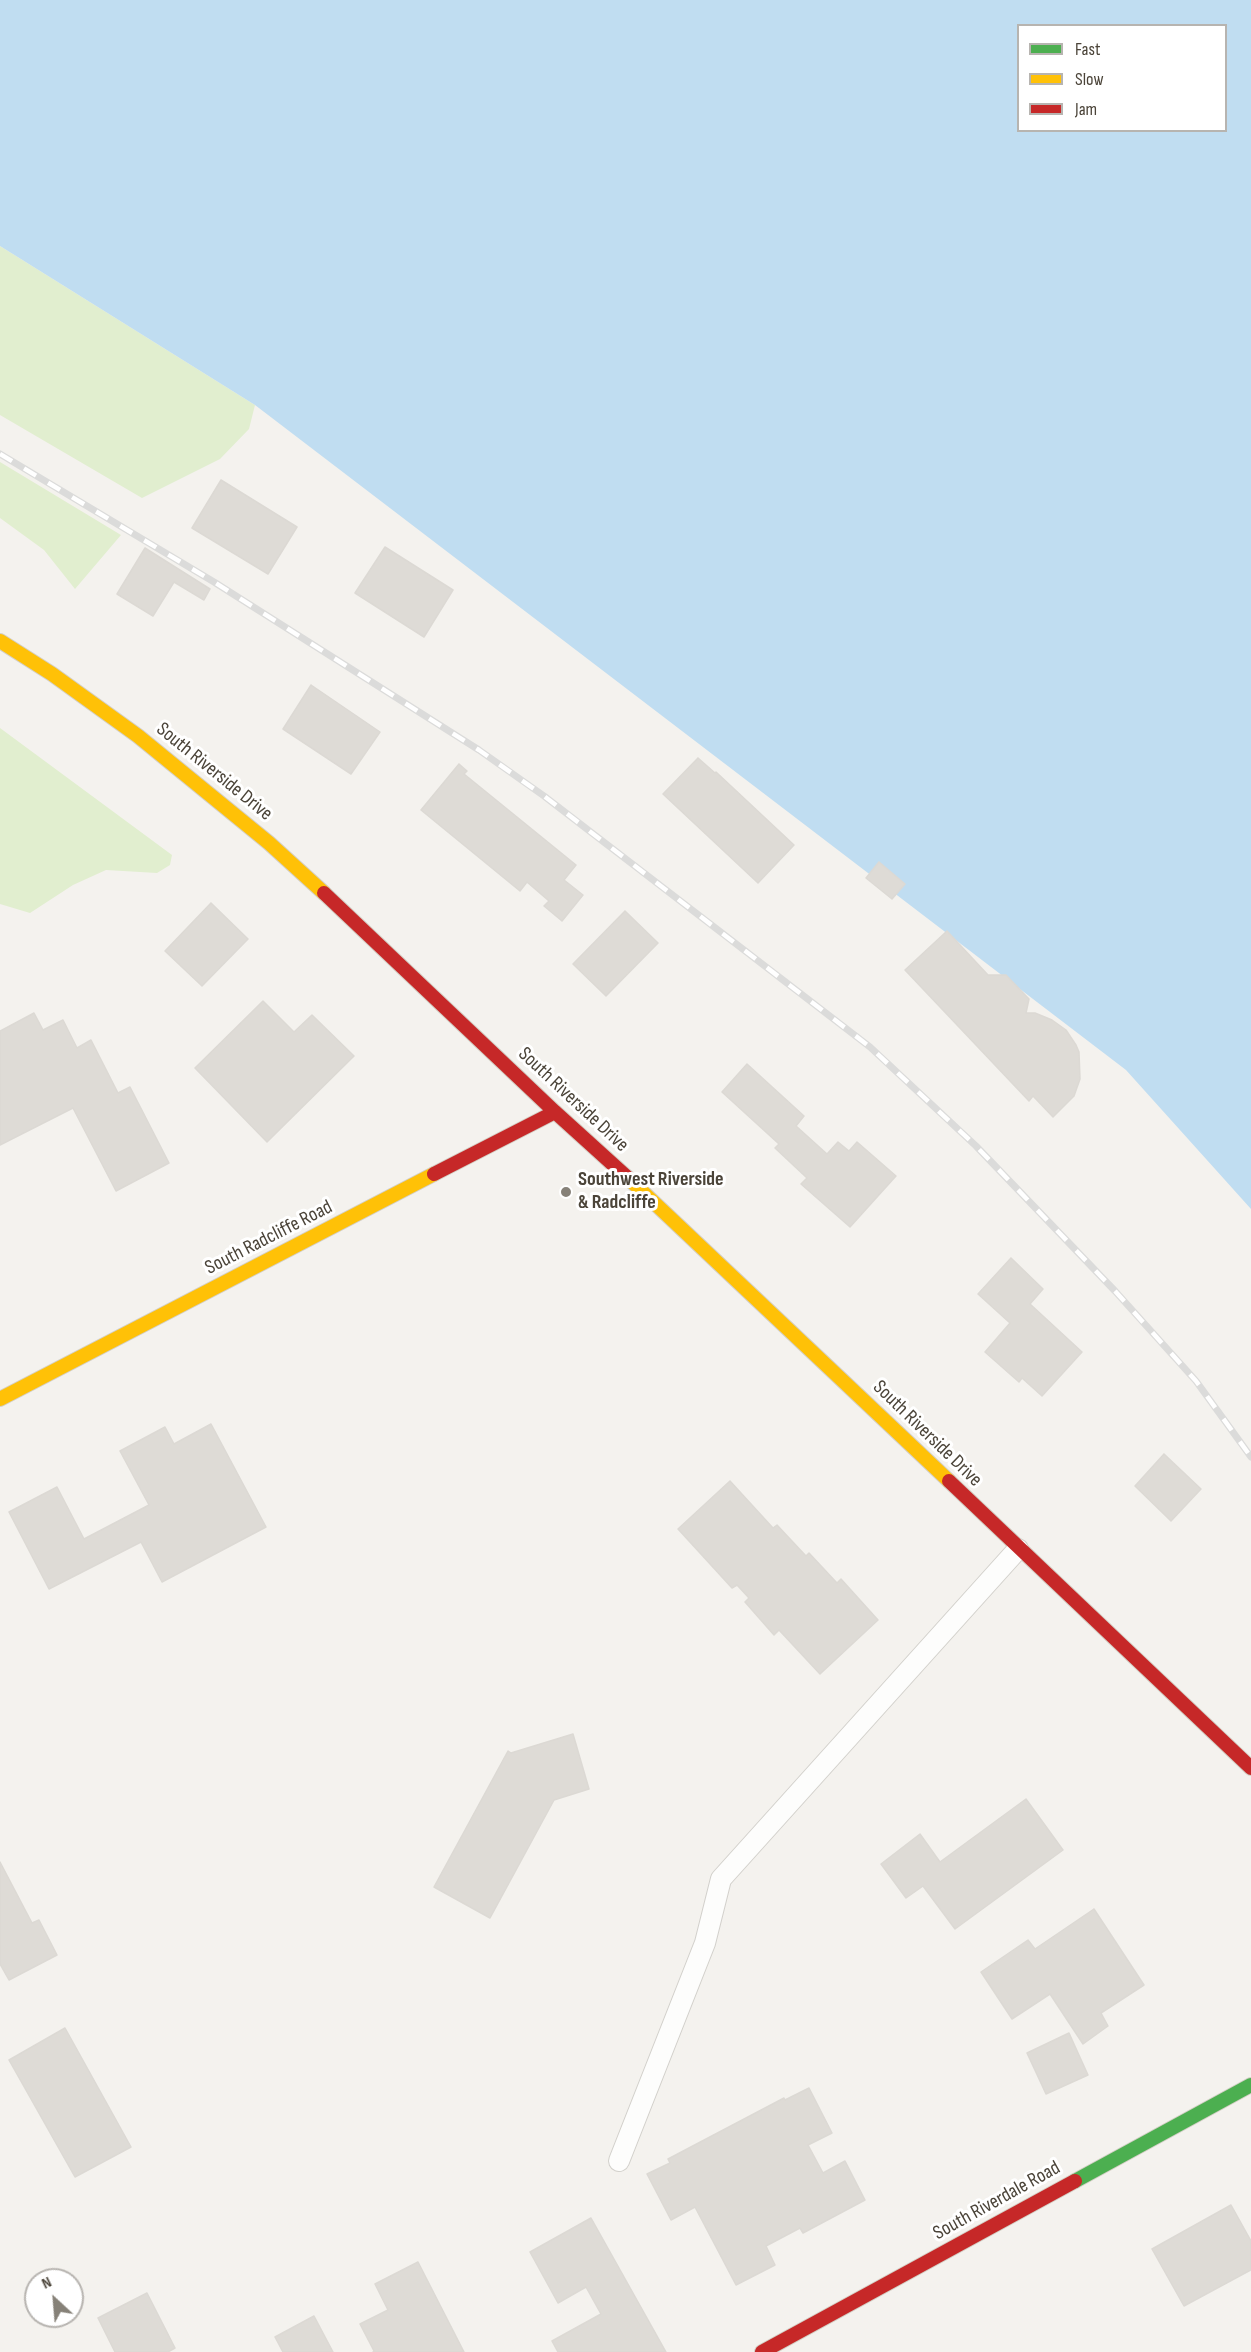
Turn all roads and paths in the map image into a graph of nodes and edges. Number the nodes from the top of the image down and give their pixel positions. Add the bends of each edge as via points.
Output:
1 (0, 641) edge
2 (555, 1112) junction
3 (0, 1399) edge
4 (1018, 1549) junction
5 (1251, 1768) edge
6 (1251, 2085) edge
7 (619, 2161) dead end
8 (762, 2352) edge

1 - 2 main road, South Riverside Drive via 138,736 269,843
2 - 3 main road, South Radcliffe Road
2 - 4 main road, South Riverside Drive
4 - 5 main road, South Riverside Drive
4 - 7 lane via 721,1879 705,1944
6 - 8 main road, South Riverdale Road

